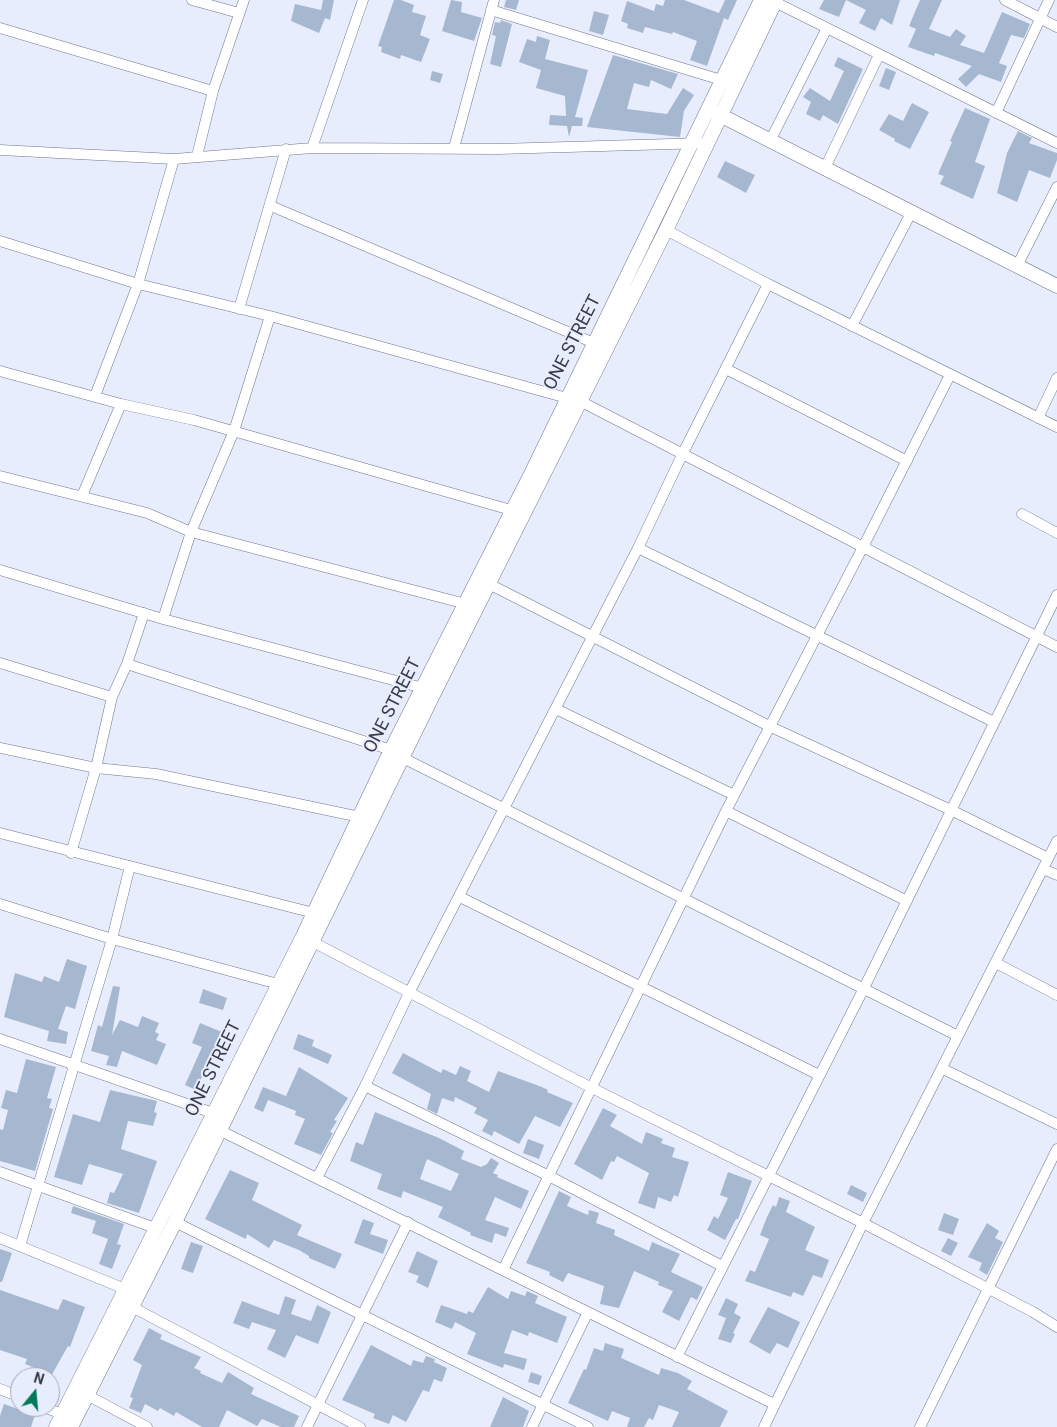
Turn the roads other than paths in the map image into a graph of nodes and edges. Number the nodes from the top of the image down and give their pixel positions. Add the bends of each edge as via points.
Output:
1 (192, 0) edge
2 (244, 0) edge
3 (363, 0) edge
4 (1005, 0) edge
5 (1049, 0) edge
6 (771, 1) edge
7 (492, 5) edge
8 (239, 12) junction
9 (1041, 18) junction
10 (1057, 27) edge
11 (0, 28) edge
12 (827, 28) junction
13 (879, 56) junction
14 (729, 82) junction
15 (213, 91) junction
16 (714, 112) junction
17 (996, 113) junction
18 (770, 141) junction
19 (706, 143) junction
20 (1057, 143) edge
21 (691, 144) junction
22 (312, 148) junction
23 (454, 148) junction
24 (286, 149) junction
25 (0, 150) edge
26 (197, 156) junction
27 (174, 158) junction
28 (824, 170) junction
29 (1057, 187) edge
30 (271, 206) junction
31 (911, 213) junction
32 (666, 230) junction
33 (0, 241) edge
34 (1017, 266) junction
35 (138, 284) junction
36 (768, 284) junction
37 (1057, 286) edge
38 (239, 309) junction
39 (270, 316) junction
40 (852, 326) junction
41 (594, 343) junction
42 (726, 369) junction
43 (0, 370) edge
44 (950, 375) junction
45 (1057, 378) edge
46 (95, 396) junction
47 (573, 399) junction
48 (121, 404) junction
49 (1038, 418) junction
50 (1057, 427) edge
51 (234, 431) junction
52 (682, 455) junction
53 (907, 462) junction
54 (0, 476) edge
55 (536, 477) junction
56 (82, 496) junction
57 (511, 510) junction
58 (1022, 514) dead end
59 (191, 532) junction
60 (1057, 533) edge
61 (638, 548) junction
62 (863, 548) junction
63 (0, 570) edge
64 (489, 584) junction
65 (1057, 594) edge
66 (466, 604) junction
67 (144, 613) junction
68 (163, 619) junction
69 (592, 636) junction
70 (816, 636) junction
71 (1036, 637) junction
72 (1057, 647) edge
73 (0, 663) edge
74 (127, 664) junction
75 (423, 688) junction
76 (112, 696) junction
77 (556, 709) junction
78 (994, 722) junction
79 (770, 727) junction
80 (0, 748) edge
81 (397, 754) junction
82 (96, 768) junction
83 (734, 795) junction
84 (504, 808) junction
85 (951, 810) junction
86 (726, 811) junction
87 (360, 817) junction
88 (0, 833) edge
89 (1057, 841) edge
90 (71, 853) junction
91 (349, 855) junction
92 (1048, 858) junction
93 (130, 866) junction
94 (1043, 869) junction
95 (1057, 875) edge
96 (460, 896) junction
97 (684, 897) junction
98 (907, 900) junction
99 (0, 904) edge
100 (314, 913) junction
101 (112, 939) junction
102 (313, 942) junction
103 (996, 963) junction
104 (278, 984) junction
105 (641, 987) junction
106 (863, 990) junction
107 (409, 993) junction
108 (1057, 995) edge
109 (958, 1036) junction
110 (0, 1039) edge
111 (72, 1065) junction
112 (943, 1069) junction
113 (819, 1075) junction
114 (365, 1086) junction
115 (590, 1087) junction
116 (213, 1113) junction
117 (1057, 1124) edge
118 (219, 1130) junction
119 (1057, 1149) edge
120 (0, 1172) edge
121 (547, 1175) junction
122 (769, 1176) junction
123 (317, 1178) junction
124 (38, 1186) junction
125 (176, 1222) junction
126 (408, 1222) junction
127 (863, 1223) junction
128 (155, 1228) junction
129 (0, 1238) edge
130 (20, 1246) junction
131 (722, 1266) junction
132 (144, 1269) junction
133 (502, 1270) junction
134 (990, 1288) junction
135 (126, 1290) junction
136 (132, 1307) junction
137 (362, 1312) junction
138 (588, 1312) junction
139 (1057, 1327) edge
140 (677, 1357) junction
141 (87, 1395) junction
142 (543, 1404) junction
143 (774, 1404) junction
144 (318, 1406) junction
145 (59, 1421) edge
146 (71, 1427) edge
147 (147, 1427) edge
148 (307, 1427) edge
149 (360, 1427) edge
150 (532, 1427) edge
151 (588, 1427) edge
152 (764, 1427) edge
153 (920, 1427) edge

1 - 8 street
2 - 8 street
3 - 22 street
4 - 9 street
5 - 9 street
6 - 12 street
6 - 14 street, ONE STREET
7 - 14 street
7 - 23 street
8 - 15 street
9 - 10 street
9 - 17 street
11 - 15 street
12 - 13 street
12 - 18 street
13 - 17 street
13 - 28 street
14 - 16 street, ONE STREET
15 - 26 street
16 - 18 street
16 - 19 street, ONE STREET
16 - 21 street, ONE STREET
17 - 20 street
18 - 28 street
19 - 21 street
19 - 32 street, ONE STREET
21 - 23 street
21 - 41 street, ONE STREET
22 - 23 street
22 - 24 street
24 - 26 street
24 - 30 street
25 - 27 street
26 - 27 street
27 - 35 street
28 - 31 street
29 - 34 street
30 - 38 street
30 - 41 street
31 - 34 street
31 - 40 street
32 - 36 street
32 - 47 street, ONE STREET
33 - 35 street
34 - 37 street
35 - 38 street
35 - 46 street
36 - 40 street
36 - 42 street
38 - 39 street
39 - 47 street
39 - 51 street
40 - 44 street
41 - 47 street, ONE STREET
42 - 52 street
42 - 53 street
43 - 46 street
44 - 49 street
44 - 53 street
45 - 49 street
46 - 48 street
47 - 52 street
47 - 55 street, ONE STREET
48 - 51 street
48 - 56 street
49 - 50 street
51 - 57 street
51 - 59 street
52 - 61 street
52 - 62 street
53 - 62 street
54 - 56 street
55 - 57 street, ONE STREET
55 - 64 street, ONE STREET
56 - 59 street via 147,513
57 - 66 street, ONE STREET
58 - 60 street
59 - 66 street
59 - 68 street
61 - 69 street
61 - 70 street
62 - 70 street
62 - 71 street
63 - 67 street
64 - 69 street
64 - 81 street, ONE STREET
65 - 71 street
66 - 75 street, ONE STREET
67 - 68 street
67 - 74 street
68 - 75 street
69 - 77 street
69 - 79 street
70 - 78 street
70 - 79 street
71 - 72 street
71 - 78 street
73 - 76 street
74 - 76 street
74 - 81 street
75 - 81 street, ONE STREET
76 - 82 street
77 - 83 street
77 - 84 street
78 - 85 street
79 - 83 street
79 - 85 street
80 - 82 street
81 - 84 street
81 - 87 street, ONE STREET
81 - 91 street, ONE STREET
82 - 87 street via 156,774
82 - 90 street
83 - 86 street
84 - 96 street
84 - 97 street
85 - 92 street
85 - 98 street
86 - 97 street
86 - 98 street
87 - 91 street, ONE STREET
88 - 90 street
89 - 92 street
90 - 93 street
91 - 100 street, ONE STREET
91 - 102 street, ONE STREET
92 - 94 street
93 - 100 street
93 - 101 street
94 - 95 street
94 - 103 street
96 - 105 street
96 - 107 street
97 - 105 street
97 - 106 street
98 - 106 street
99 - 101 street
100 - 104 street, ONE STREET
101 - 104 street
101 - 111 street
102 - 107 street
102 - 118 street, ONE STREET
103 - 108 street
103 - 109 street
104 - 116 street, ONE STREET
105 - 113 street
105 - 115 street
106 - 109 street
106 - 113 street
107 - 114 street
107 - 115 street
109 - 112 street
110 - 111 street
111 - 116 street
111 - 124 street
112 - 117 street
112 - 127 street
113 - 122 street
114 - 121 street
114 - 123 street
115 - 121 street
115 - 122 street
116 - 128 street, ONE STREET
118 - 123 street
118 - 125 street, ONE STREET
119 - 134 street
120 - 124 street
121 - 131 street
121 - 133 street
122 - 127 street
122 - 131 street
123 - 126 street
124 - 128 street
124 - 130 street
125 - 132 street, ONE STREET
125 - 137 street
126 - 133 street
126 - 137 street
127 - 134 street
127 - 143 street
128 - 132 street, ONE STREET
129 - 130 street
130 - 135 street
131 - 140 street
132 - 135 street, ONE STREET
132 - 136 street, ONE STREET
133 - 138 street
134 - 139 street
134 - 153 street
135 - 145 street, ONE STREET
136 - 141 street, ONE STREET
136 - 144 street
137 - 142 street
137 - 144 street
138 - 140 street
138 - 142 street
140 - 143 street
141 - 146 street, ONE STREET
141 - 147 street
142 - 150 street
142 - 151 street
143 - 152 street
144 - 148 street
144 - 149 street

